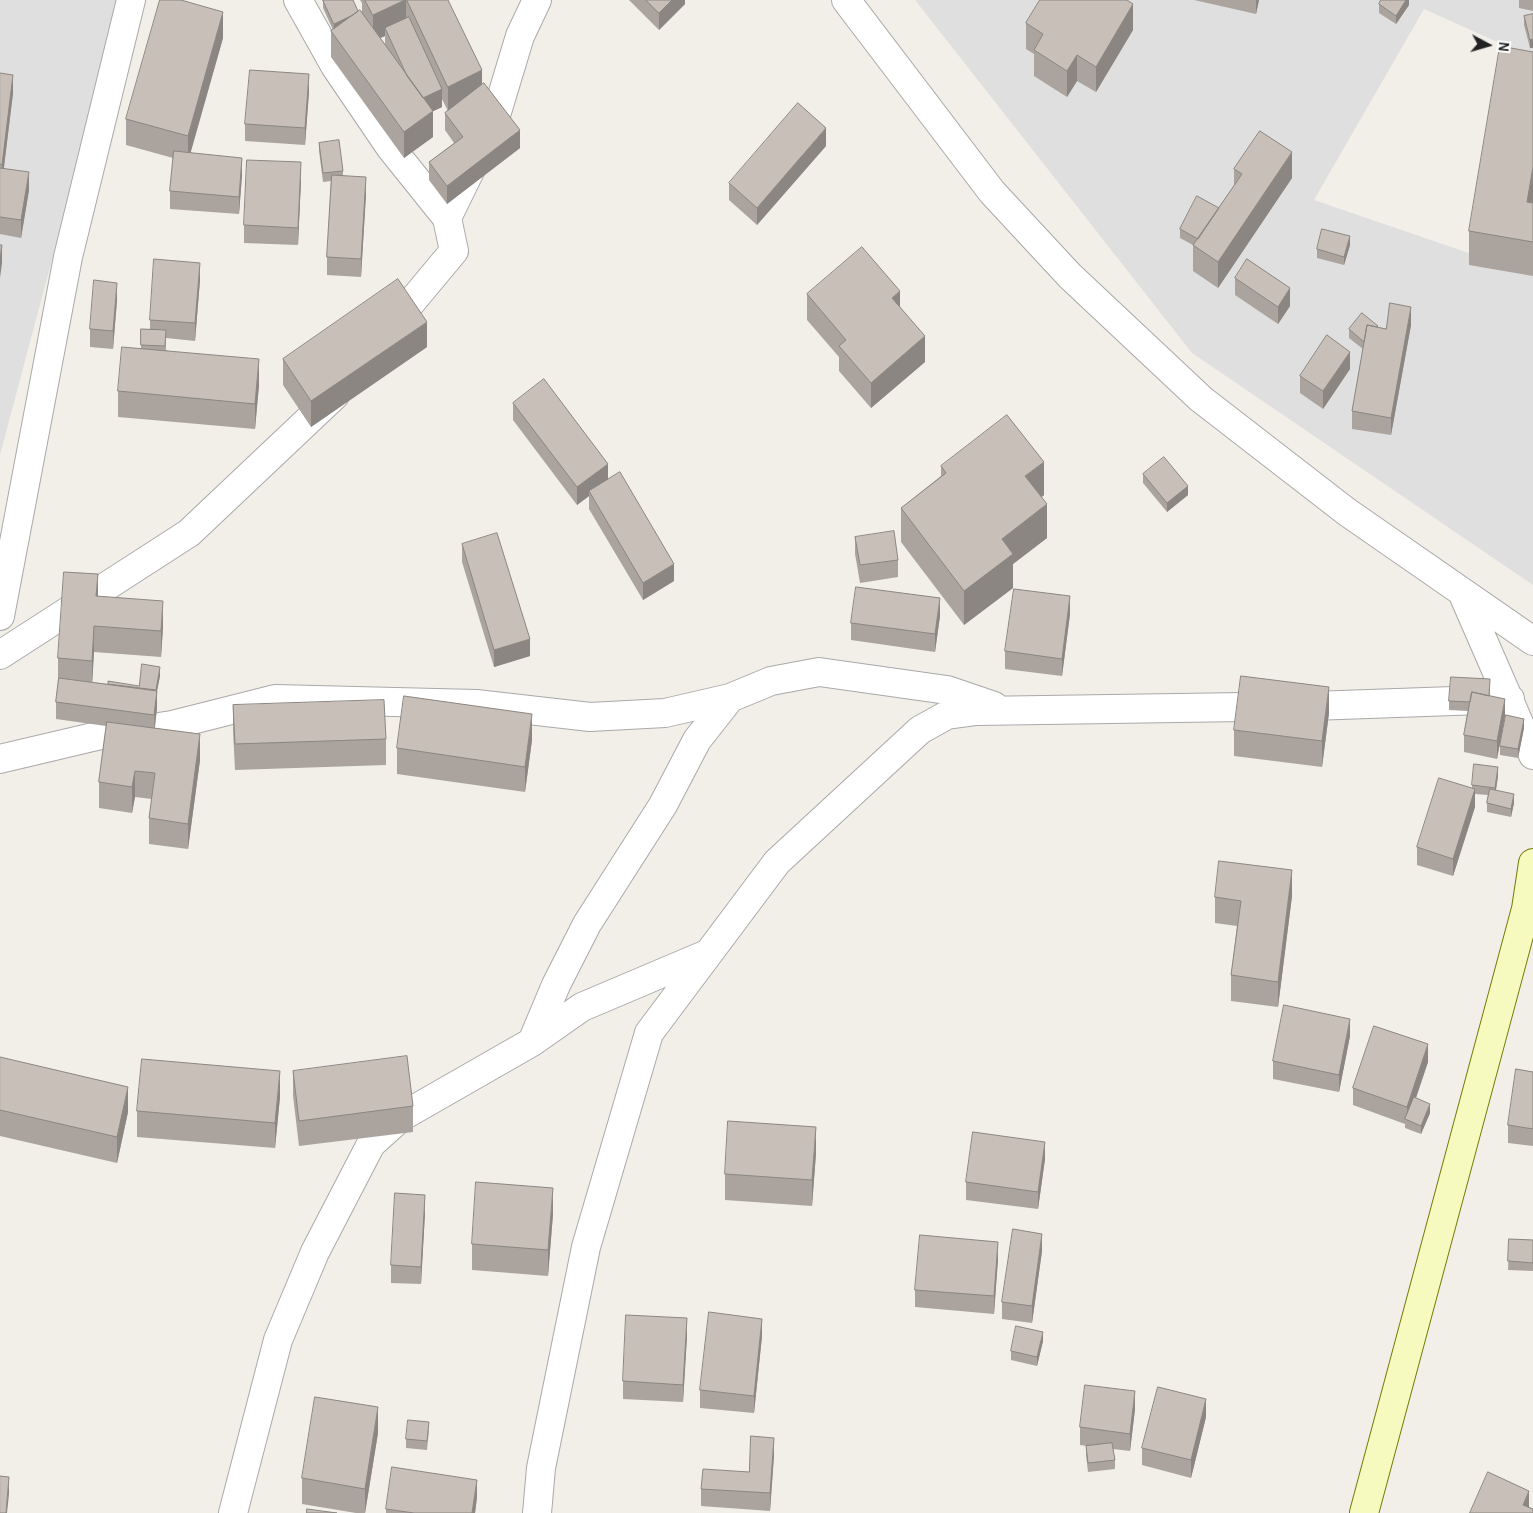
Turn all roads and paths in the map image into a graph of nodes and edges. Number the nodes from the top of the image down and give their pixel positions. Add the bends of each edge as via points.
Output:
1 (131, 0) edge
2 (298, 0) edge
3 (537, 0) edge
4 (846, 0) edge
5 (447, 218) junction
6 (375, 346) edge
7 (350, 376) edge
8 (1462, 592) junction
9 (0, 616) edge
10 (1533, 641) edge
11 (0, 656) edge
12 (730, 698) junction
13 (1510, 699) junction
14 (1007, 711) junction
15 (1533, 755) edge
16 (0, 758) edge
17 (1533, 863) edge
18 (709, 953) junction
19 (532, 1042) junction
20 (233, 1513) edge
21 (537, 1513) edge
22 (1364, 1513) edge

1 - 9 street via 68,257
2 - 5 street via 335,66 390,147
3 - 5 street via 520,36 494,122
4 - 8 street via 992,192 1070,276 1201,398 1347,512
5 - 6 street via 454,251
7 - 11 street via 332,398 189,533
8 - 10 street
8 - 13 street
12 - 14 street via 770,681 819,672 947,690
12 - 16 street via 665,713 590,717 476,704 275,700 172,726 97,736
12 - 19 street via 698,740 663,805 587,924
13 - 14 street
13 - 15 street
14 - 18 street via 947,715 920,730 777,862
17 - 22 street via 1526,909
18 - 19 street via 582,1007
18 - 21 street via 649,1033 586,1247 541,1468
19 - 20 street via 402,1116 371,1144 315,1252 278,1340

